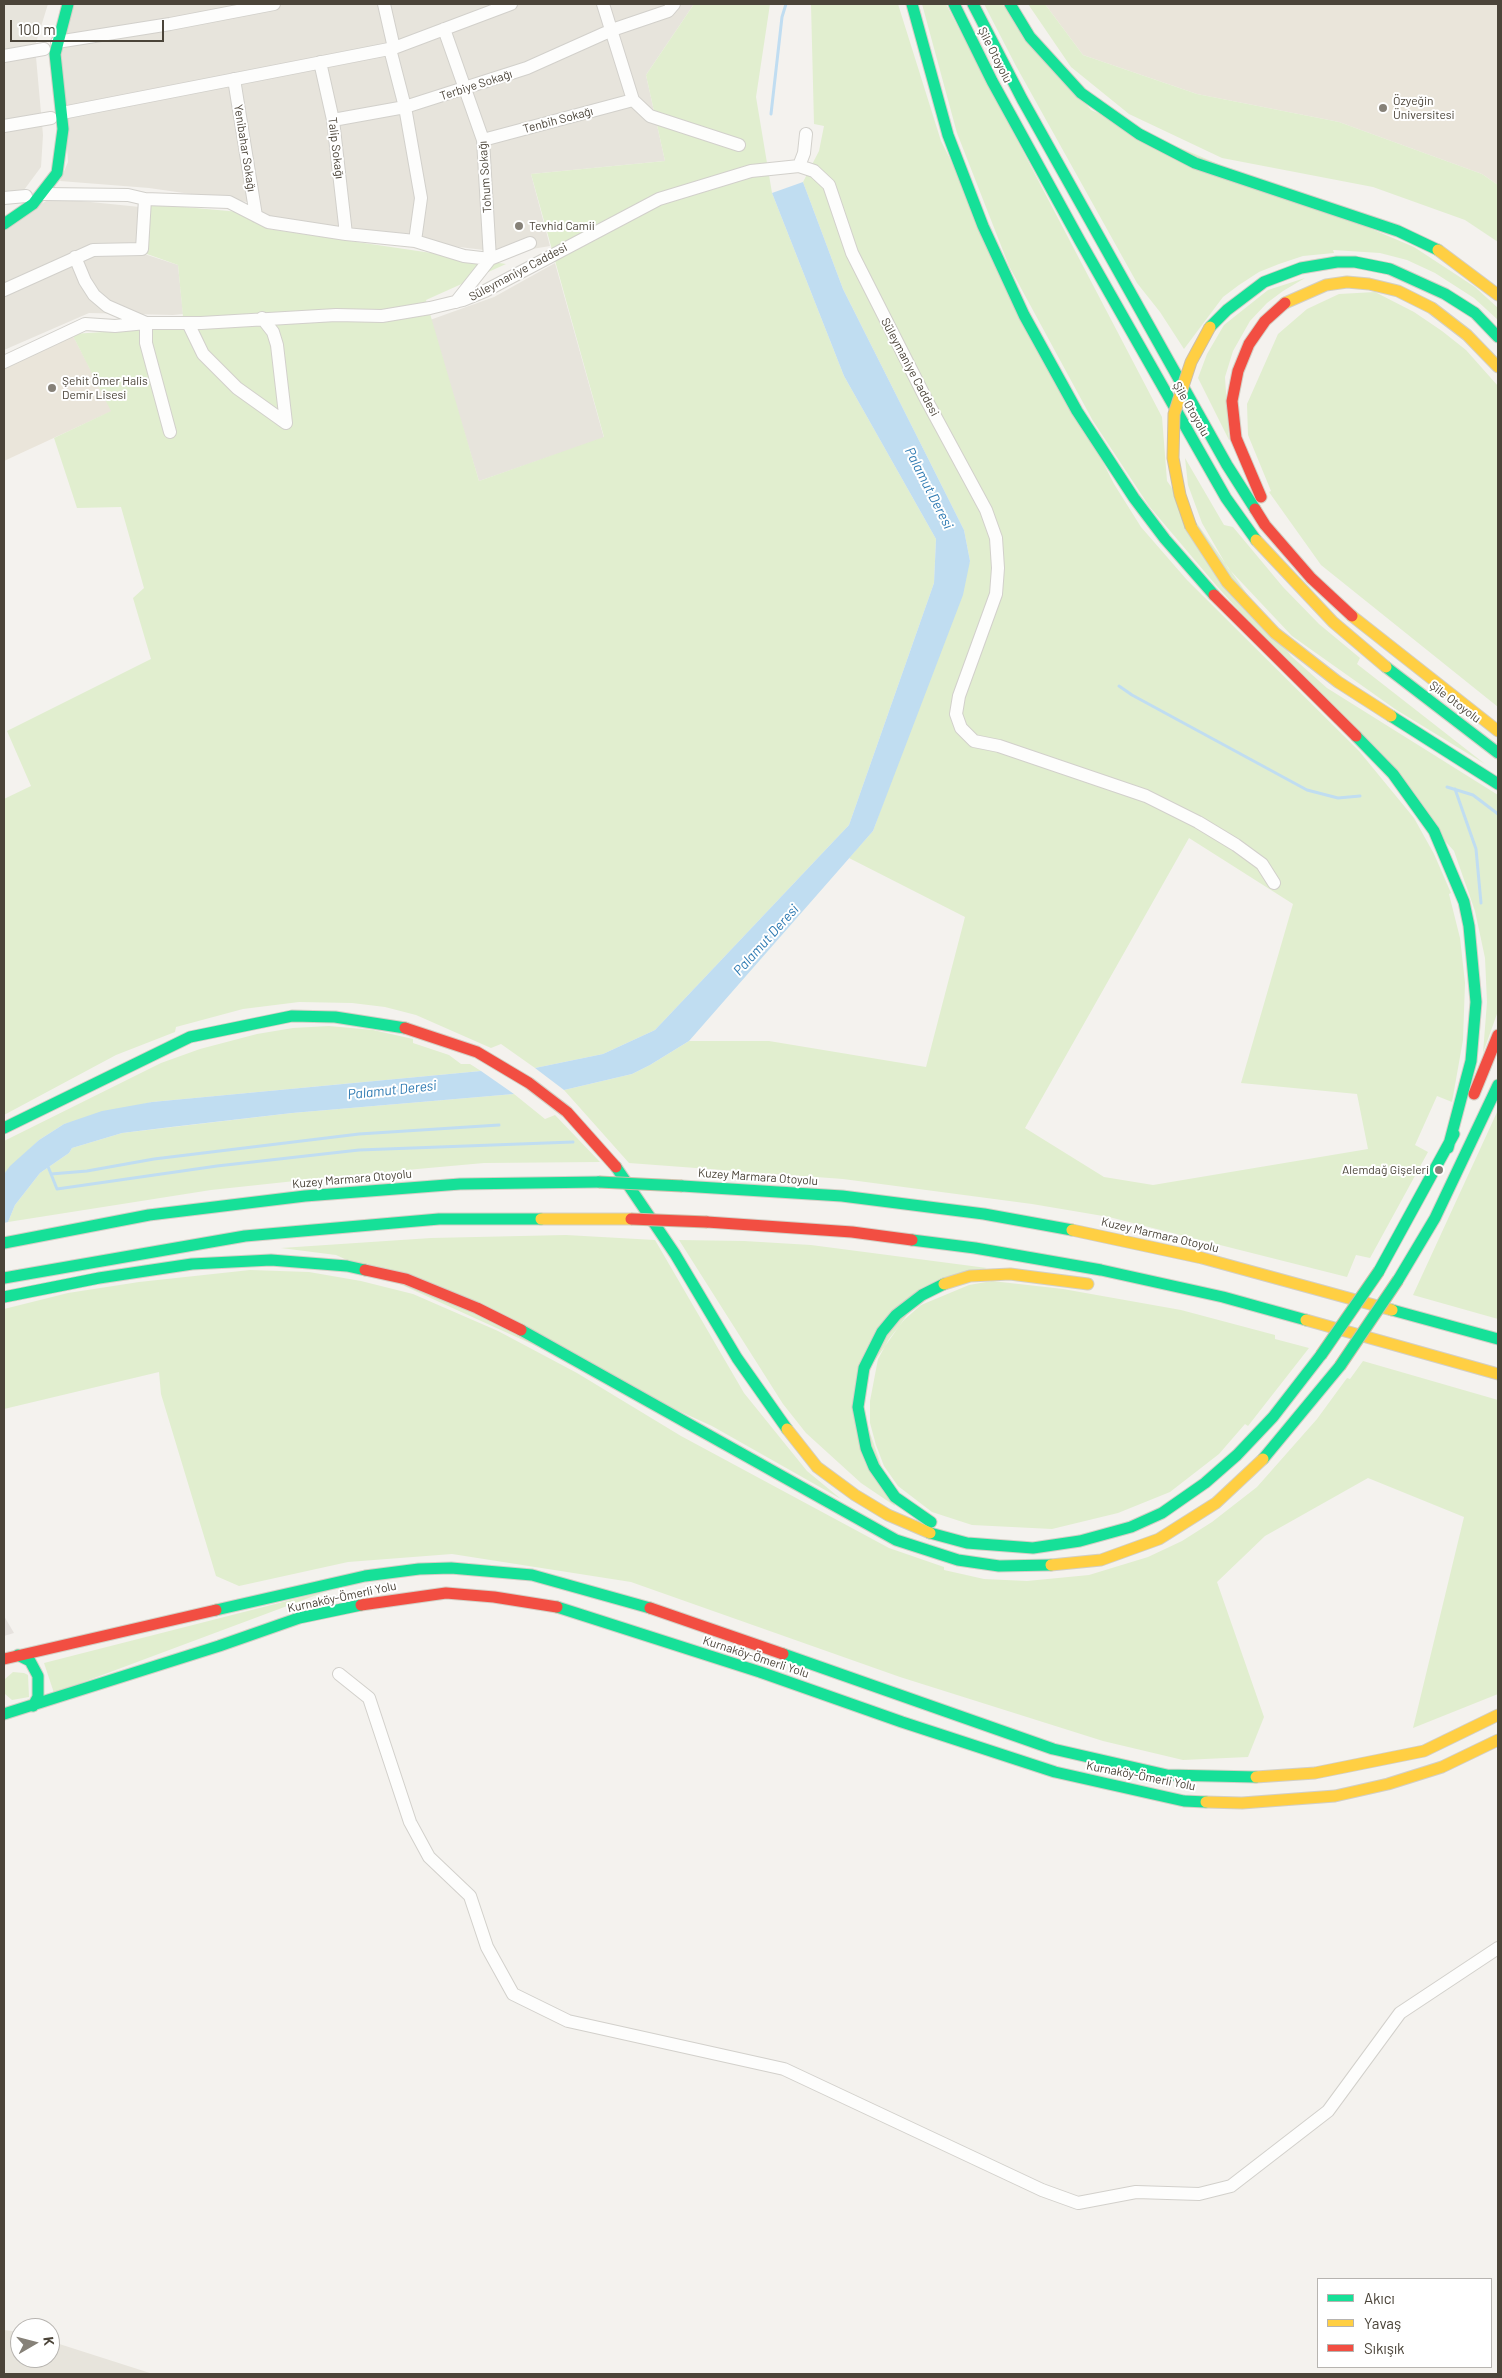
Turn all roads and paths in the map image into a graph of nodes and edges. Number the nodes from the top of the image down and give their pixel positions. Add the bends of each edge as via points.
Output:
1 (59, 4) edge
2 (68, 4) edge
3 (274, 4) edge
4 (384, 4) edge
5 (511, 4) edge
6 (603, 4) edge
7 (674, 4) edge
8 (912, 4) edge
9 (954, 4) edge
10 (973, 4) edge
11 (1010, 4) edge
12 (224, 9) edge
13 (444, 29) junction
14 (612, 30) junction
15 (57, 42) junction
16 (44, 49) junction
17 (392, 49) junction
18 (4, 56) edge
19 (320, 62) junction
20 (234, 79) junction
21 (466, 88) junction
22 (633, 100) junction
23 (405, 107) junction
24 (57, 116) junction
25 (333, 120) junction
26 (4, 126) edge
27 (806, 134) dead end
28 (483, 140) junction
29 (739, 145) dead end
30 (799, 166) junction
31 (42, 194) junction
32 (26, 196) junction
33 (4, 198) edge
34 (145, 199) junction
35 (4, 212) edge
36 (256, 216) junction
37 (4, 224) edge
38 (346, 234) junction
39 (415, 241) junction
40 (530, 244) dead end
41 (74, 257) junction
42 (490, 259) junction
43 (4, 290) edge
44 (1498, 295) edge
45 (456, 302) junction
46 (262, 318) junction
47 (146, 323) junction
48 (188, 323) junction
49 (1498, 336) edge
50 (4, 362) edge
51 (1498, 367) edge
52 (170, 432) dead end
53 (1362, 625) junction
54 (1498, 731) edge
55 (1498, 753) edge
56 (1498, 784) edge
57 (1274, 883) dead end
58 (1498, 1034) edge
59 (1498, 1085) edge
60 (4, 1128) edge
61 (1448, 1148) junction
62 (4, 1243) edge
63 (4, 1278) edge
64 (1102, 1286) dead end
65 (1149, 1292) dead end
66 (4, 1297) edge
67 (1223, 1297) junction
68 (1498, 1339) edge
69 (1498, 1374) edge
70 (1003, 1548) junction
71 (18, 1655) junction
72 (4, 1659) edge
73 (339, 1674) dead end
74 (33, 1706) junction
75 (5, 1712) edge
76 (1498, 1715) edge
77 (1498, 1740) edge
78 (1498, 1948) edge

1 - 16 main road
2 - 15 main road
3 - 12 street
4 - 17 street
5 - 13 street
6 - 14 street
7 - 14 street, Terbiye Sokağı via 668,11
8 - 61 main road via 945,127 983,226 1024,315 1077,411 1165,539 1242,623 1393,774 1434,831 1451,867 1469,926 1476,1002 1471,1061
9 - 55 main road, Şile Otoyolu via 984,67 1076,233 1243,524 1267,554 1333,622 1369,654
10 - 53 main road, Şile Otoyolu via 1031,117 1260,518 1310,578
11 - 44 main road via 1030,37 1081,93 1139,134 1195,163 1398,231 1438,250
12 - 15 street
13 - 17 street
13 - 21 street, Tohum Sokağı
14 - 21 street, Terbiye Sokağı via 527,68
14 - 22 street
15 - 16 main road
15 - 24 main road
16 - 18 street
16 - 24 main road
17 - 19 street
17 - 23 street
19 - 20 street
19 - 25 street, Talip Sokağı
20 - 24 street
20 - 36 street, Yenibahar Sokağı
21 - 23 street, Terbiye Sokağı
21 - 28 street, Tohum Sokağı
22 - 28 street, Tenbih Sokağı
22 - 29 street via 650,116
23 - 25 street, Terbiye Sokağı
23 - 39 street via 421,198
24 - 26 street
24 - 31 main road via 62,139 57,173
24 - 32 main road via 45,176
25 - 38 street, Talip Sokağı
27 - 30 street
28 - 42 street, Tohum Sokağı
30 - 45 street, Süleymaniye Caddesi via 751,171 659,199 508,280
30 - 57 street, Süleymaniye Caddesi via 814,171 829,185 852,253 926,401 986,510 996,538 996,594 959,696 956,714 961,728 974,742 999,746 1146,796 1236,845 1262,864
31 - 32 main road
31 - 34 street via 128,195
31 - 37 main road
32 - 33 street
32 - 35 main road
34 - 36 street via 229,202
34 - 41 street via 142,248 93,250
36 - 38 street via 268,222
38 - 39 street
39 - 42 street via 464,256
40 - 42 street
41 - 43 street
41 - 47 street via 94,295 114,310
42 - 45 street
45 - 46 street, Süleymaniye Caddesi via 382,316 336,314
46 - 48 street, Süleymaniye Caddesi
46 - 48 street via 273,332 277,346 286,423 237,388 203,354
47 - 48 street, Süleymaniye Caddesi
47 - 50 street, Süleymaniye Caddesi via 85,324
47 - 52 street via 146,343
49 - 56 main road, bridge via 1476,314 1445,294 1390,269 1355,262 1301,268 1264,282 1227,310 1199,343 1174,414 1173,458 1180,495 1191,527 1228,582 1275,633 1338,682
51 - 53 main road via 1467,334 1432,308 1398,291 1369,284 1333,284 1299,295 1281,305 1265,320 1249,344 1238,371 1232,401 1236,438 1253,481 1296,548
53 - 54 main road, Şile Otoyolu
58 - 61 main road
59 - 66 main road, bridge via 1435,1218 1398,1280 1340,1366 1255,1470 1216,1504 1159,1539 1101,1560 1036,1567 999,1566 958,1560 896,1540 538,1339 478,1308 406,1279 347,1266 271,1260 192,1264
60 - 70 main road via 190,1037 276,1018 335,1017 389,1024 477,1052 529,1083 567,1112 611,1160 675,1254 737,1358 817,1467 888,1515 931,1534
61 - 70 main road, bridge via 1379,1271 1321,1355 1273,1417 1237,1455 1205,1483 1162,1513 1131,1527 1080,1541 1033,1548
62 - 68 main road, Kuzey Marmara Otoyolu, bridge via 149,1215 306,1196 460,1184 599,1182 842,1196 984,1214 1103,1236 1202,1258
63 - 67 main road, bridge via 245,1236 439,1220 631,1218 852,1232 975,1248 1101,1270
64 - 70 main road via 1010,1274 970,1276 948,1282 922,1295 896,1315 882,1332 864,1368 858,1407 861,1428 874,1467 895,1497 932,1522
65 - 67 main road
67 - 69 main road
71 - 72 main road, Kurnaköy-Ömerli Yolu
71 - 74 main road via 30,1661 38,1676 38,1697
71 - 76 main road, Kurnaköy-Ömerli Yolu via 366,1576 451,1568 532,1575 659,1611 1053,1749 1167,1774 1255,1777 1315,1773 1424,1752
73 - 78 street via 368,1698 410,1822 429,1857 470,1896 487,1947 513,1994 568,2022 784,2068 1042,2190 1078,2203 1136,2192 1199,2194 1231,2186 1328,2112 1400,2013
74 - 75 main road, Kurnaköy-Ömerli Yolu
74 - 77 main road, Kurnaköy-Ömerli Yolu via 299,1618 382,1600 446,1593 494,1596 557,1607 1055,1772 1184,1801 1242,1803 1335,1796 1442,1767

